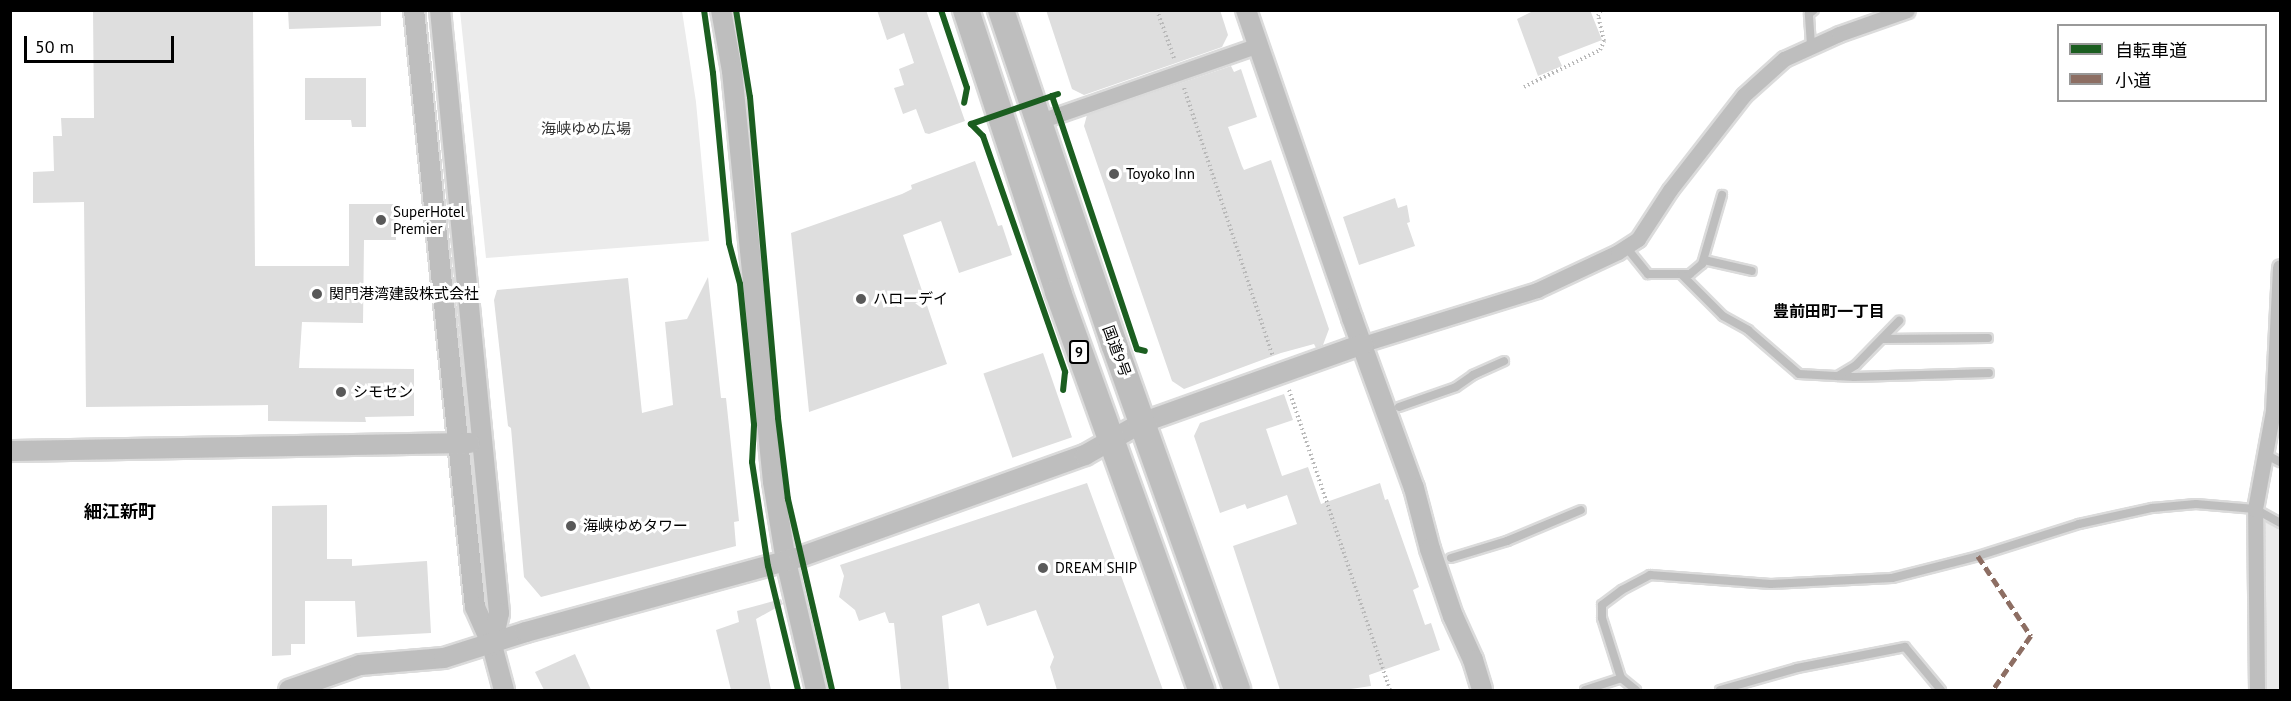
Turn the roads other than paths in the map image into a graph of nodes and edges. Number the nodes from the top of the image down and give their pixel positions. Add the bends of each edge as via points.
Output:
1 (414, 10) edge
2 (440, 10) edge
3 (721, 10) edge
4 (966, 10) edge
5 (1001, 10) edge
6 (1246, 10) edge
7 (1814, 10) edge
8 (1907, 10) edge
9 (1258, 45) junction
10 (1811, 45) junction
11 (1040, 121) junction
12 (1722, 195) dead end
13 (1626, 247) junction
14 (1704, 260) junction
15 (2280, 267) edge
16 (1752, 271) dead end
17 (1683, 275) junction
18 (1899, 321) dead end
19 (1988, 338) dead end
20 (1883, 339) junction
21 (1364, 345) junction
22 (1504, 361) dead end
23 (2279, 372) edge
24 (1989, 373) dead end
25 (1837, 377) junction
26 (1399, 407) dead end
27 (1141, 423) junction
28 (1112, 442) junction
29 (458, 443) junction
30 (484, 443) junction
31 (10, 451) edge
32 (2265, 454) junction
33 (2280, 462) edge
34 (2254, 509) junction
35 (1581, 510) dead end
36 (2280, 523) edge
37 (1451, 558) dead end
38 (786, 561) junction
39 (492, 645) junction
40 (1621, 678) junction
41 (289, 690) edge
42 (504, 690) edge
43 (816, 690) edge
44 (1201, 690) edge
45 (1237, 690) edge
46 (1482, 690) edge
47 (1585, 690) edge
48 (1636, 690) edge
49 (1720, 690) edge
50 (1941, 690) edge
51 (2257, 690) edge

1 - 29 street
2 - 30 street
3 - 38 street via 732,71 772,482
4 - 28 highway, 9 via 1058,292
5 - 11 highway, 国道9号 / 9
6 - 9 street
7 - 10 lane via 1809,14
8 - 10 street
9 - 11 street
9 - 21 street
10 - 13 street via 1784,59 1744,95 1638,238
11 - 27 highway, 国道9号 / 9
12 - 14 lane
13 - 17 lane via 1648,274
13 - 21 street via 1537,290
14 - 16 lane
14 - 17 lane via 1697,270
15 - 23 street
17 - 25 lane via 1723,316 1748,330 1799,374
18 - 20 lane
19 - 20 lane
20 - 25 lane
21 - 27 street
21 - 46 street via 1414,488 1430,549
22 - 26 lane via 1456,387
23 - 32 street
24 - 25 lane
27 - 28 street
27 - 45 highway, 国道9号 / 9
28 - 38 street
28 - 44 highway, 9
29 - 30 street
29 - 31 street
29 - 39 street via 475,607
30 - 39 street via 499,613
32 - 33 lane
32 - 34 street
34 - 36 lane
34 - 40 lane via 2196,504 2152,508 2079,524 1892,578 1772,584 1650,575 1602,605 1602,618
34 - 51 street
35 - 37 lane via 1507,542
38 - 39 street
38 - 43 street
39 - 41 street via 436,659 360,665
39 - 42 street
40 - 47 lane
40 - 48 lane
49 - 50 lane via 1797,668 1905,647

